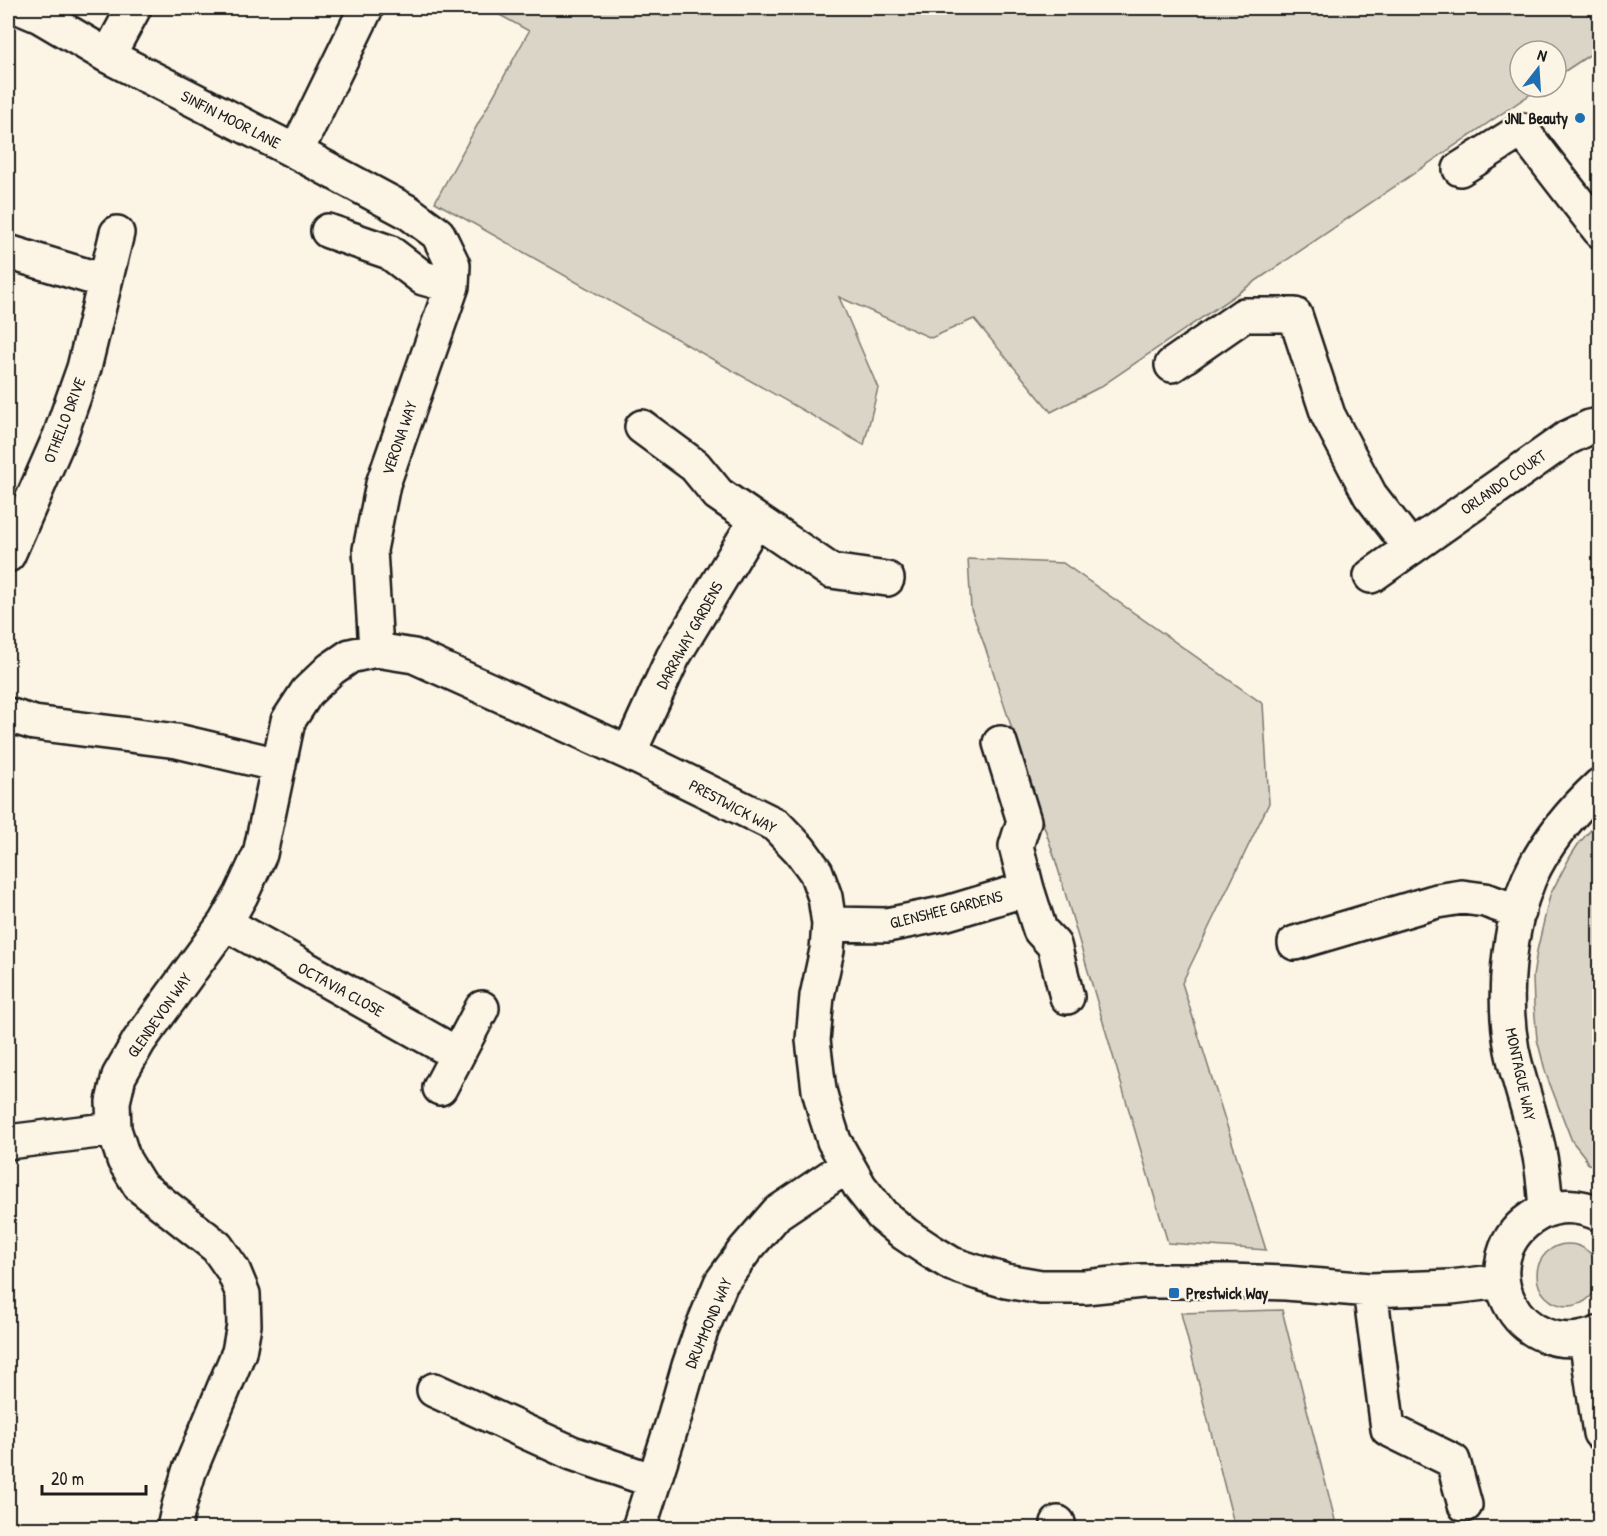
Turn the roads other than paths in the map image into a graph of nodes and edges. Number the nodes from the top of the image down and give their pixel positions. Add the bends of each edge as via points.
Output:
1 (21, 8) edge
2 (134, 8) edge
3 (366, 8) edge
4 (108, 56) junction
5 (296, 152) junction
6 (1460, 169) dead end
7 (328, 231) dead end
8 (1599, 231) edge
9 (117, 233) dead end
10 (438, 234) joint
11 (8, 252) edge
12 (105, 281) junction
13 (452, 286) junction
14 (1172, 365) dead end
15 (1599, 425) edge
16 (642, 427) dead end
17 (756, 520) junction
18 (1411, 548) junction
19 (8, 555) edge
20 (1371, 576) dead end
21 (887, 579) dead end
22 (376, 650) junction
23 (8, 715) edge
24 (1000, 743) dead end
25 (629, 753) junction
26 (279, 765) junction
27 (1599, 785) edge
28 (1027, 889) junction
29 (1519, 912) junction
30 (225, 923) junction
31 (829, 924) junction
32 (1295, 942) dead end
33 (1066, 997) dead end
34 (482, 1008) dead end
35 (457, 1054) junction
36 (440, 1088) dead end
37 (114, 1129) junction
38 (8, 1142) edge
39 (847, 1166) junction
40 (1546, 1210) junction
41 (1599, 1214) edge
42 (1502, 1281) junction
43 (1370, 1290) junction
44 (1593, 1336) edge
45 (434, 1390) dead end
46 (1599, 1433) edge
47 (654, 1481) junction
48 (1465, 1505) dead end
49 (174, 1528) edge
50 (639, 1528) edge

1 - 4 street, SINFIN MOOR LANE
2 - 4 street
3 - 5 street
4 - 5 street, SINFIN MOOR LANE
5 - 10 street, SINFIN MOOR LANE via 408,212
6 - 8 street via 1522,130
7 - 13 street via 389,252 423,278
9 - 12 street, OTHELLO DRIVE
10 - 13 street, VERONA WAY via 453,265
11 - 12 street
12 - 19 street, OTHELLO DRIVE via 84,368 67,417
13 - 22 street, VERONA WAY via 383,484 370,550
14 - 18 street via 1244,315 1295,315 1328,415 1370,495
15 - 18 street, ORLANDO COURT via 1567,438
16 - 17 street via 695,465 718,494
17 - 21 street via 831,571
17 - 25 street, DARRAWAY GARDENS via 673,657
18 - 20 street, ORLANDO COURT
22 - 25 street, PRESTWICK WAY via 414,656
22 - 26 street, GLENDEVON WAY via 350,656 307,692 288,722
23 - 26 street via 34,723 177,741
24 - 28 street via 1024,821 1016,846
25 - 31 street, PRESTWICK WAY via 776,825 816,872
26 - 30 street, GLENDEVON WAY via 260,854
27 - 29 street, MONTAGUE WAY via 1576,808 1542,856 1529,879
28 - 31 street, GLENSHEE GARDENS via 946,913 887,925
28 - 33 street via 1040,930 1054,945
29 - 32 street via 1462,897
29 - 40 street, MONTAGUE WAY via 1507,984 1510,1027 1542,1167
30 - 35 street, OCTAVIA CLOSE
30 - 37 street, GLENDEVON WAY via 139,1041 119,1076 113,1102
31 - 39 street, PRESTWICK WAY via 814,1021 814,1058 826,1116
34 - 35 street
35 - 36 street
37 - 38 street
37 - 49 street, GLENDEVON WAY via 124,1160 141,1186 217,1246 243,1294 244,1325 239,1353 189,1472
39 - 43 street, PRESTWICK WAY via 882,1215 904,1234 952,1264 1006,1281 1041,1287 1085,1287 1142,1281 1230,1281
39 - 47 street, DRUMMOND WAY via 777,1213 721,1283 689,1366
40 - 41 street via 1567,1206 1588,1208
40 - 42 street via 1527,1221 1512,1238 1503,1259
42 - 43 street, PRESTWICK WAY
42 - 44 street via 1509,1303 1522,1322 1541,1335 1563,1340
43 - 48 street via 1388,1429 1453,1461
44 - 46 street
45 - 47 street via 572,1452
47 - 50 street, DRUMMOND WAY

